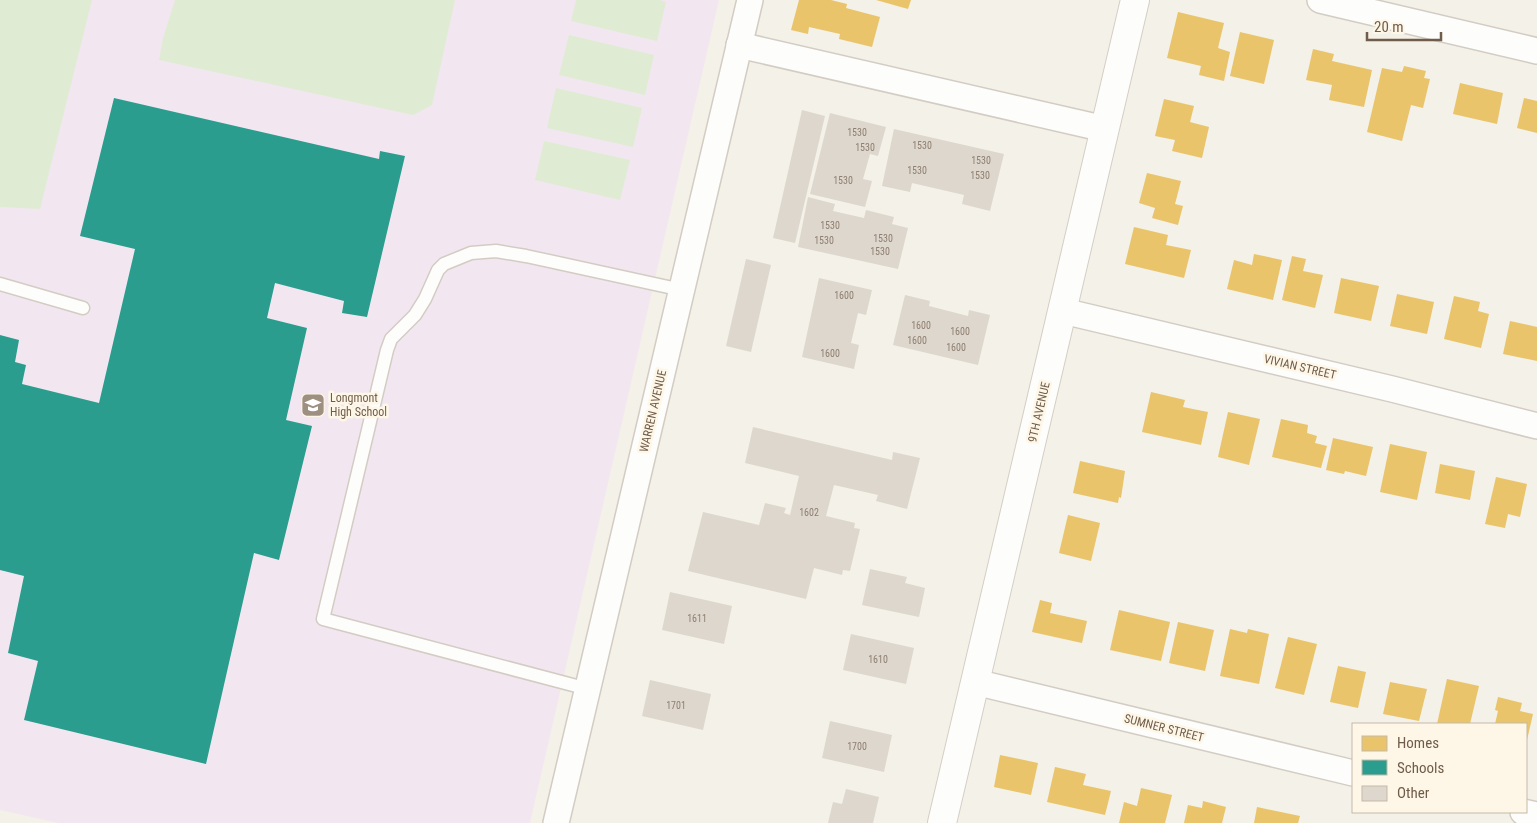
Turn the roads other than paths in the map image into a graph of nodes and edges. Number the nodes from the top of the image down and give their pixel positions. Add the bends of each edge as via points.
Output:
1 (750, 0) edge
2 (1135, 0) edge
3 (1320, 0) edge
4 (739, 45) junction
5 (1537, 51) edge
6 (1105, 129) junction
7 (0, 284) edge
8 (682, 290) junction
9 (83, 308) dead end
10 (1062, 311) junction
11 (1537, 426) edge
12 (975, 682) junction
13 (588, 689) junction
14 (1352, 773) edge
15 (556, 823) edge
16 (942, 823) edge

1 - 4 street, WARREN AVENUE
2 - 6 main road, 9TH AVENUE
3 - 5 street
4 - 6 street
4 - 8 street, WARREN AVENUE
6 - 10 main road, 9TH AVENUE
7 - 9 lane
8 - 13 street, WARREN AVENUE
8 - 13 lane via 496,251 471,253 444,264 415,315 391,339 323,619
10 - 11 street, VIVIAN STREET
10 - 12 main road, 9TH AVENUE
12 - 14 street, SUMNER STREET
12 - 16 main road, 9TH AVENUE
13 - 15 street, WARREN AVENUE

